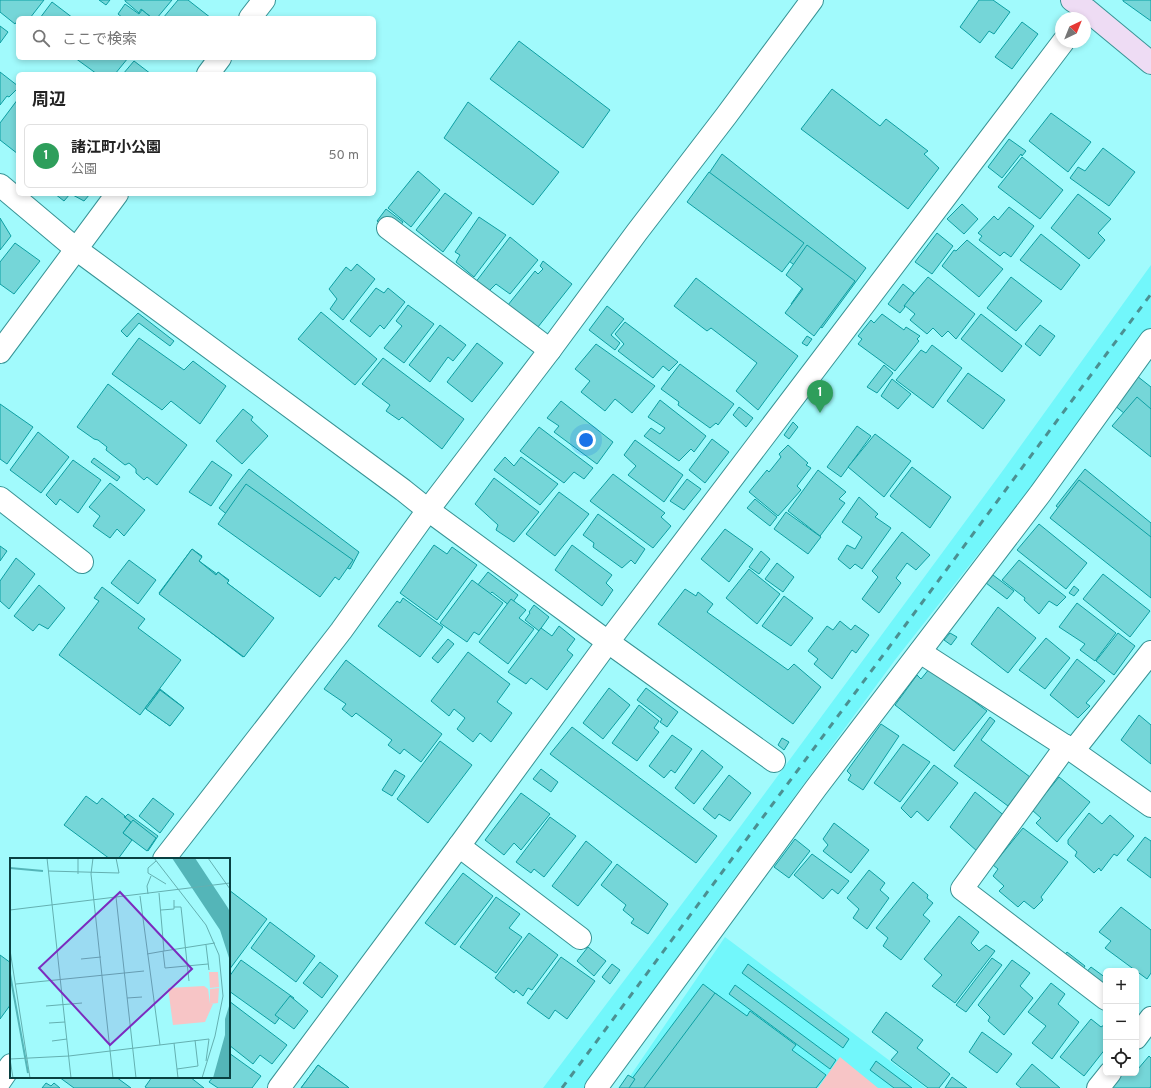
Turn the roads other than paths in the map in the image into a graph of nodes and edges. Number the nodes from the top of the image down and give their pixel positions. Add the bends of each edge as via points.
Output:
1 (264, 0) edge
2 (812, 0) edge
3 (1080, 10) edge
4 (252, 16) edge
5 (1058, 48) edge
6 (218, 60) edge
7 (1151, 63) edge
8 (210, 72) edge
9 (0, 185) edge
10 (116, 196) edge
11 (388, 228) dead end
12 (76, 249) junction
13 (1151, 340) edge
14 (550, 350) junction
15 (0, 352) edge
16 (0, 498) edge
17 (428, 510) junction
18 (82, 562) dead end
19 (608, 642) junction
20 (920, 652) junction
21 (1151, 652) edge
22 (1070, 748) junction
23 (774, 761) dead end
24 (1151, 806) edge
25 (459, 846) junction
26 (165, 858) edge
27 (580, 938) dead end
28 (1103, 997) edge
29 (10, 1066) edge
30 (1108, 1076) edge
31 (0, 1080) edge
32 (279, 1088) edge
33 (596, 1088) edge
34 (1098, 1088) edge

1 - 4 street
2 - 14 street
3 - 7 street
5 - 19 street
6 - 8 street
9 - 12 street
10 - 12 street
11 - 14 street
12 - 15 street
12 - 17 street
13 - 20 street via 1040,494
14 - 17 street
16 - 18 street
17 - 19 street
17 - 26 street via 341,631
19 - 23 street
19 - 25 street
20 - 22 street
20 - 33 street via 816,788
21 - 22 street
22 - 24 street
22 - 28 street via 962,889
25 - 27 street
25 - 32 street
29 - 31 street
30 - 34 street

